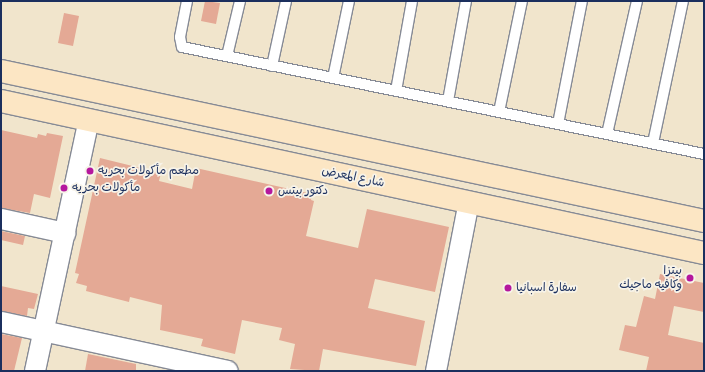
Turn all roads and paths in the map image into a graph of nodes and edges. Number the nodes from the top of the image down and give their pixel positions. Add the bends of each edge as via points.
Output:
1 (187, 1) edge
2 (240, 1) edge
3 (286, 1) edge
4 (348, 1) edge
5 (412, 1) edge
6 (466, 1) edge
7 (522, 1) edge
8 (582, 1) edge
9 (637, 1) edge
10 (683, 1) edge
11 (227, 56) junction
12 (272, 66) junction
13 (1, 71) edge
14 (333, 78) junction
15 (396, 91) junction
16 (1, 101) edge
17 (448, 101) junction
18 (162, 106) junction
19 (499, 112) junction
20 (89, 120) junction
21 (558, 124) junction
22 (607, 134) junction
23 (156, 135) junction
24 (653, 143) junction
25 (704, 152) edge
26 (469, 202) junction
27 (1, 219) edge
28 (704, 221) edge
29 (65, 233) junction
30 (704, 253) edge
31 (1, 322) edge
32 (43, 331) junction
33 (34, 371) edge
34 (228, 371) edge
35 (436, 371) edge

1 - 11 lane via 180,37 182,47
2 - 11 lane
3 - 12 lane
4 - 14 lane
5 - 15 lane
6 - 17 lane
7 - 19 lane
8 - 21 lane
9 - 22 lane
10 - 24 lane
11 - 12 lane
12 - 14 lane
13 - 18 main road
14 - 15 lane
15 - 17 lane
16 - 20 main road, شارع المعرض
17 - 19 lane
18 - 23 main road
18 - 28 main road
19 - 21 lane
20 - 23 main road, شارع المعرض
20 - 29 street
21 - 22 lane
22 - 24 lane
23 - 26 main road, شارع المعرض
24 - 25 lane
26 - 30 main road, شارع المعرض
26 - 35 street
27 - 29 street
29 - 32 street
31 - 32 street
32 - 33 street
32 - 34 street

